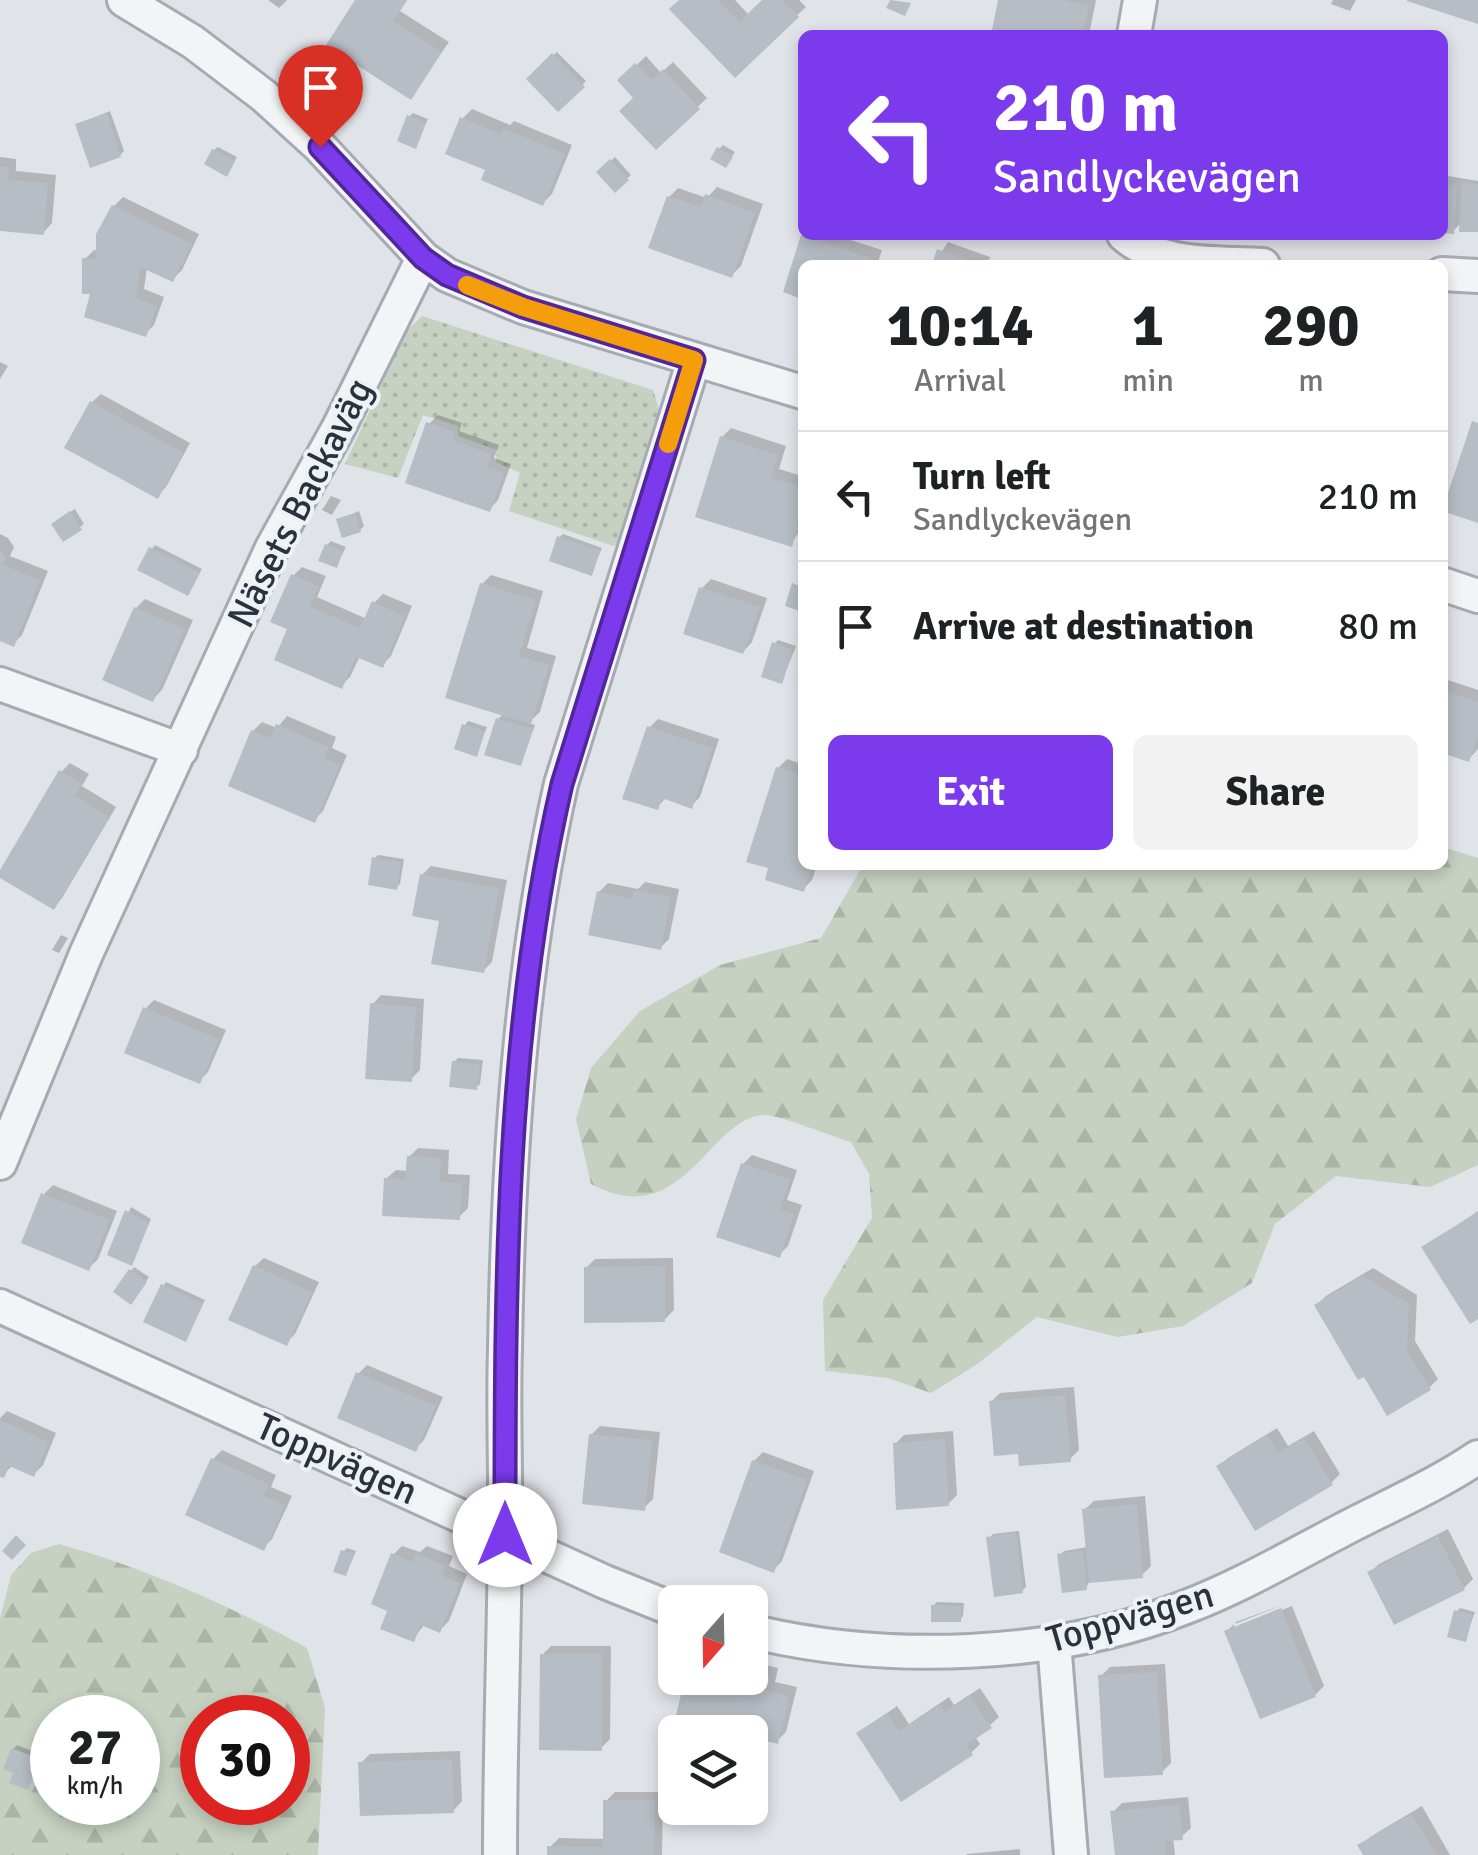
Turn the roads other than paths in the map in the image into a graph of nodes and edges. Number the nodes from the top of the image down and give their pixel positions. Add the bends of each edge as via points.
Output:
1 (124, 0) edge
2 (1140, 0) edge
3 (1135, 30) edge
4 (1129, 240) edge
5 (423, 258) junction
6 (1191, 260) edge
7 (1448, 274) edge
8 (1478, 276) edge
9 (694, 360) junction
10 (798, 391) edge
11 (1448, 586) edge
12 (1478, 596) edge
13 (0, 684) edge
14 (181, 750) junction
15 (8, 1123) edge
16 (0, 1163) edge
17 (0, 1306) edge
18 (1478, 1457) edge
19 (505, 1535) junction
20 (658, 1603) edge
21 (768, 1634) edge
22 (1054, 1642) junction
23 (500, 1855) edge
24 (1071, 1855) edge

1 - 5 street via 264,96
2 - 3 street
4 - 6 street via 1162,258
5 - 9 street via 478,290
5 - 14 street, Näsets Backaväg via 272,548
7 - 8 street
9 - 10 street
9 - 19 street via 547,847 512,1173
11 - 12 street
13 - 14 street
14 - 15 street, Näsets Backaväg
15 - 16 street, Näsets Backaväg
17 - 19 street, Toppvägen
18 - 22 street, Toppvägen via 1234,1586 1148,1619
19 - 20 street, Toppvägen
19 - 23 street
21 - 22 street, Toppvägen via 864,1648
22 - 24 street

